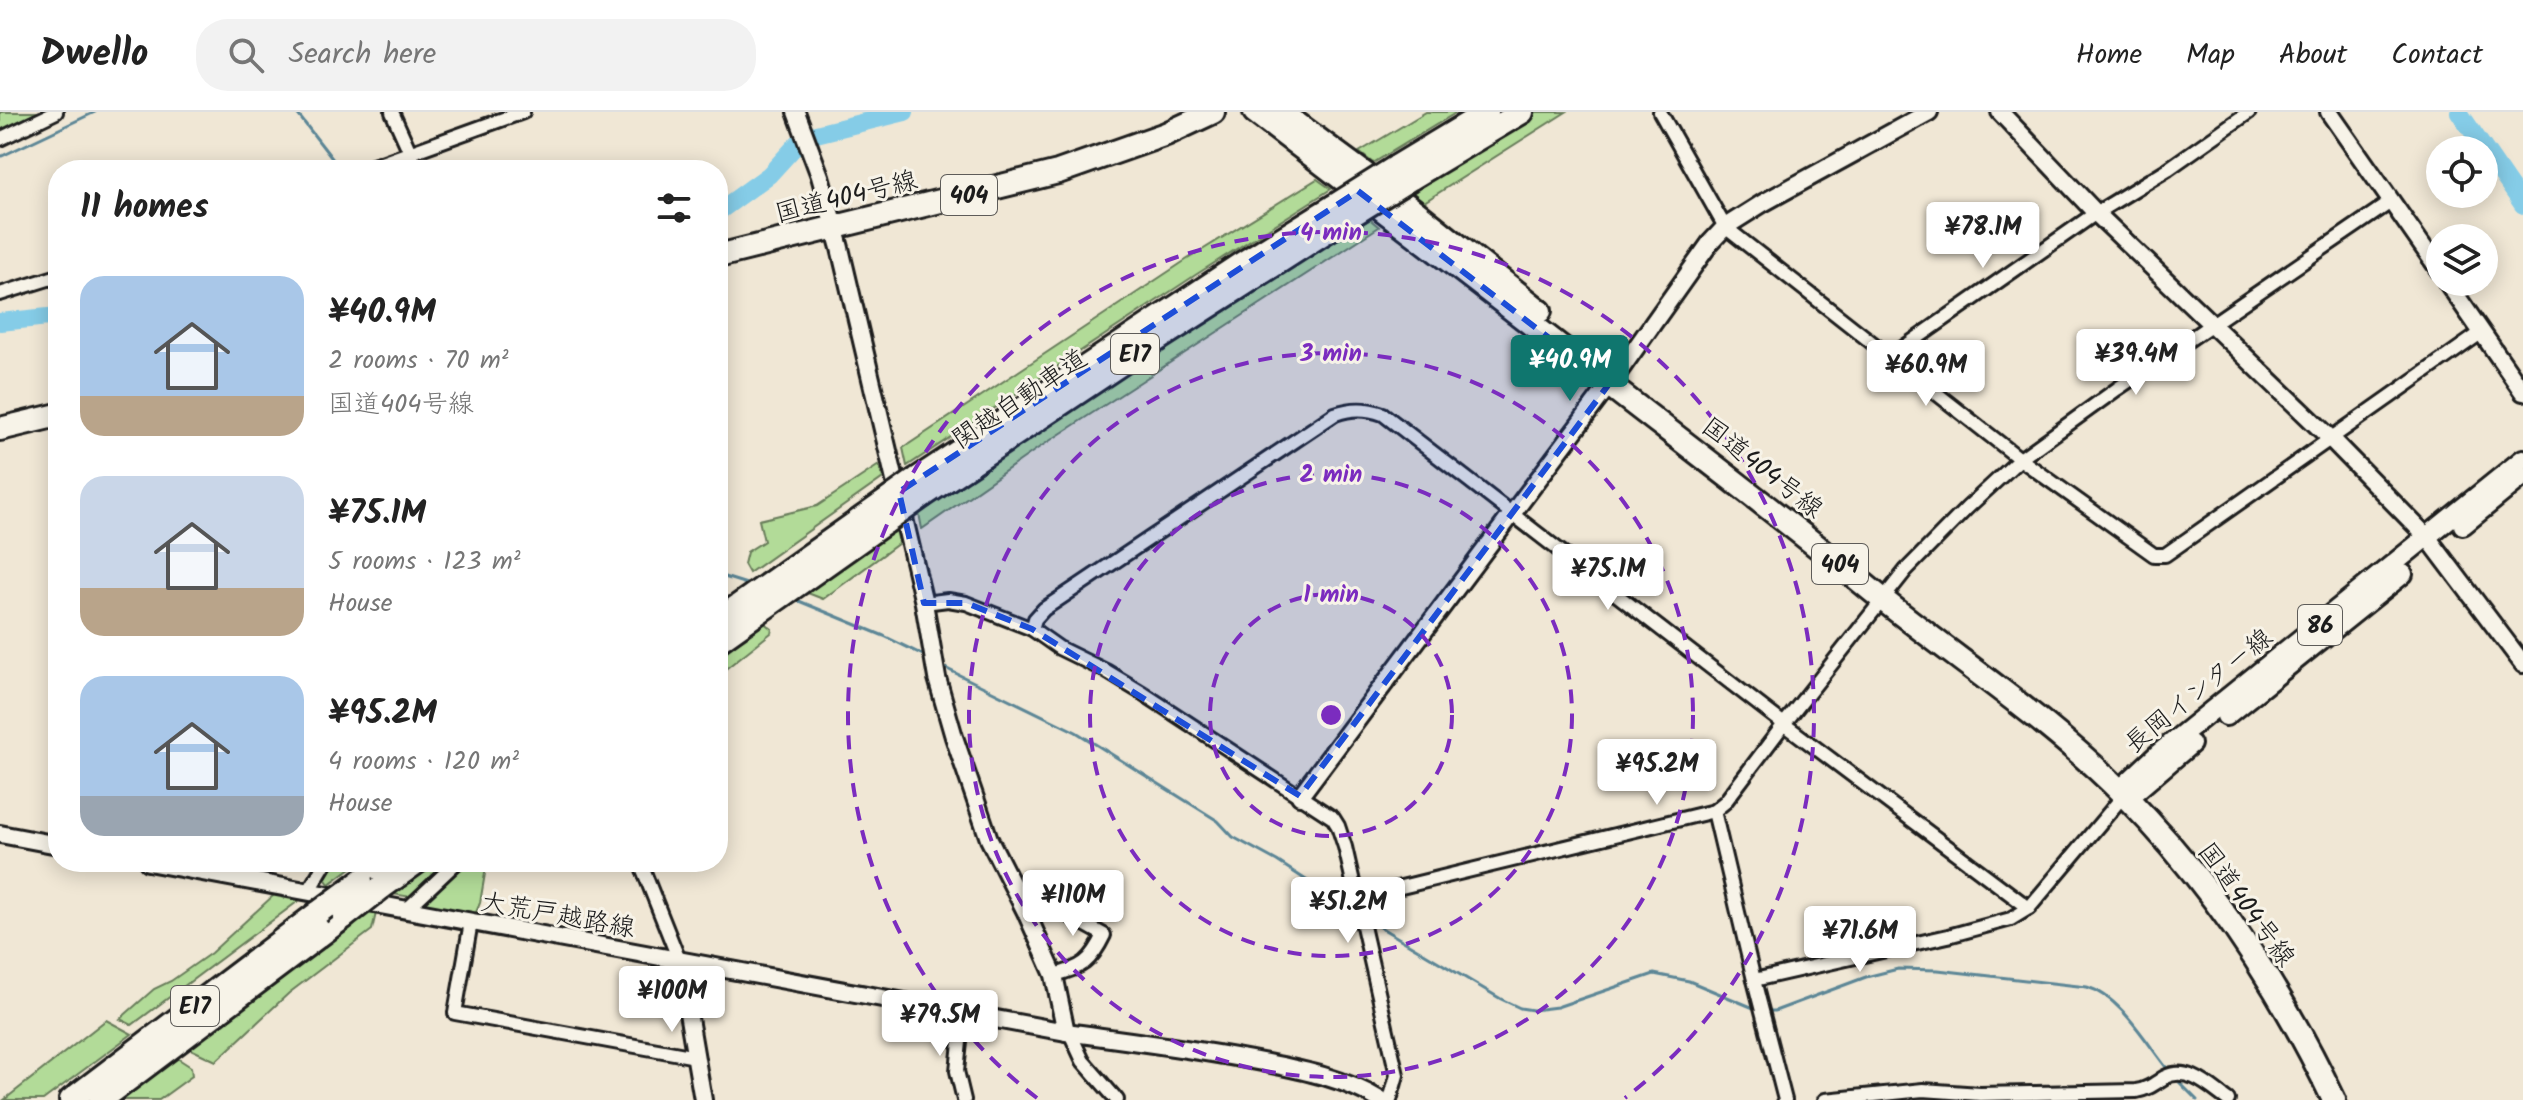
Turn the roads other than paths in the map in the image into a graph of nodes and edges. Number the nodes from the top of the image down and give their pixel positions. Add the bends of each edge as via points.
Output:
1 (56, 112) edge
2 (392, 112) edge
3 (523, 112) edge
4 (796, 112) edge
5 (1213, 112) edge
6 (1255, 112) edge
7 (1281, 112) edge
8 (1308, 112) edge
9 (1487, 112) edge
10 (1522, 112) edge
11 (1660, 112) edge
12 (1929, 112) edge
13 (2000, 112) edge
14 (2249, 112) edge
15 (2329, 112) edge
16 (0, 139) edge
17 (1330, 149) junction
18 (412, 153) junction
19 (391, 160) edge
20 (414, 160) edge
21 (1403, 173) junction
22 (2392, 201) junction
23 (2096, 213) junction
24 (1725, 227) junction
25 (835, 229) junction
26 (2426, 251) edge
27 (728, 254) edge
28 (48, 279) edge
29 (0, 294) edge
30 (2457, 296) edge
31 (2210, 324) junction
32 (2482, 332) junction
33 (1890, 357) junction
34 (1614, 379) junction
35 (2523, 392) edge
36 (48, 417) edge
37 (0, 429) edge
38 (2331, 439) junction
39 (2020, 459) junction
40 (2523, 459) edge
41 (2523, 476) edge
42 (1511, 514) junction
43 (2432, 542) junction
44 (1887, 594) junction
45 (924, 603) junction
46 (728, 619) edge
47 (1032, 629) junction
48 (2523, 664) edge
49 (1784, 724) junction
50 (2129, 790) junction
51 (1300, 796) junction
52 (1714, 811) junction
53 (0, 834) edge
54 (48, 843) edge
55 (190, 872) edge
56 (323, 872) edge
57 (380, 872) edge
58 (397, 872) edge
59 (446, 872) edge
60 (644, 872) edge
61 (371, 885) junction
62 (1356, 898) junction
63 (314, 902) junction
64 (2029, 908) junction
65 (405, 911) junction
66 (1026, 912) junction
67 (471, 922) junction
68 (679, 960) junction
69 (1054, 975) junction
70 (1754, 980) junction
71 (963, 1013) junction
72 (1068, 1032) junction
73 (696, 1057) junction
74 (2137, 1095) edge
75 (71, 1100) edge
76 (101, 1100) edge
77 (703, 1100) edge
78 (964, 1100) edge
79 (1117, 1100) edge
80 (1380, 1100) edge
81 (1390, 1100) edge
82 (1785, 1100) edge
83 (1825, 1100) edge
84 (2228, 1100) edge
85 (2334, 1100) edge
86 (2348, 1100) edge

1 - 16 street
2 - 18 street
3 - 18 street
4 - 25 street
5 - 25 highway, 国道404号線 / 404 via 1058,172
6 - 34 highway, 国道404号線 / 404
7 - 17 highway, 国道404号線 / 404
8 - 17 highway
9 - 21 highway, 関越自動車道 / E17
10 - 21 highway, 関越自動車道 / E17
11 - 24 street
12 - 24 street
13 - 23 street
14 - 23 street
15 - 22 street
17 - 34 highway, 国道404号線 / 404 via 1411,208
18 - 19 street
18 - 20 street
21 - 46 highway, 関越自動車道 / E17, bridge via 1187,320 920,487
22 - 26 street
22 - 31 street
23 - 31 street
23 - 33 street
24 - 33 street
24 - 34 street
25 - 27 highway, 国道404号線 / 404
25 - 45 street
28 - 29 street
30 - 32 street
31 - 38 street
31 - 39 street
32 - 35 street
32 - 38 street
33 - 39 street
34 - 42 street
34 - 44 highway, 国道404号線 / 404
36 - 37 highway
38 - 39 street via 2165,555 2154,555
38 - 43 street
39 - 44 street
40 - 43 main road, 長岡インター線 / 86
41 - 43 main road, 長岡インター線 / 86
42 - 47 street via 1383,414 1348,410 1055,601 1035,619
42 - 49 street
42 - 51 street
43 - 48 street
43 - 50 main road, 長岡インター線 / 86 via 2158,754
44 - 49 street
44 - 50 highway, 国道404号線 / 404 via 2061,723
45 - 47 street via 966,603
45 - 66 street via 937,678 967,779 989,839
47 - 51 street via 1144,694
49 - 52 street
49 - 64 street
50 - 64 street
50 - 85 highway, 国道404号線 / 404 via 2243,940 2307,1044
50 - 86 highway, 国道404号線 / 404 via 2180,838 2266,949 2325,1048
51 - 62 street via 1338,826
52 - 62 street
52 - 70 street
53 - 54 street
55 - 63 street, 大荒戸越路線
56 - 63 street
57 - 61 highway, E17
58 - 61 highway, E17
59 - 65 street
60 - 68 street
61 - 63 highway, E17, bridge
61 - 76 highway, E17, bridge via 344,917
62 - 81 street via 1397,1075
63 - 65 street, 大荒戸越路線
63 - 75 highway, E17
64 - 70 street via 2011,919 1948,936
65 - 67 street, 大荒戸越路線
66 - 69 street
66 - 69 street via 1050,905 1104,935 1085,963
67 - 68 street, 大荒戸越路線
67 - 73 street via 455,1013
68 - 71 street, 大荒戸越路線
68 - 73 street
69 - 72 street
70 - 82 street
71 - 72 street, 大荒戸越路線
71 - 78 street via 957,1071
72 - 79 street via 1083,1061
72 - 80 street, 大荒戸越路線 via 1302,1070
73 - 77 street
74 - 83 street via 1923,1090
74 - 84 street via 2167,1076 2187,1074

